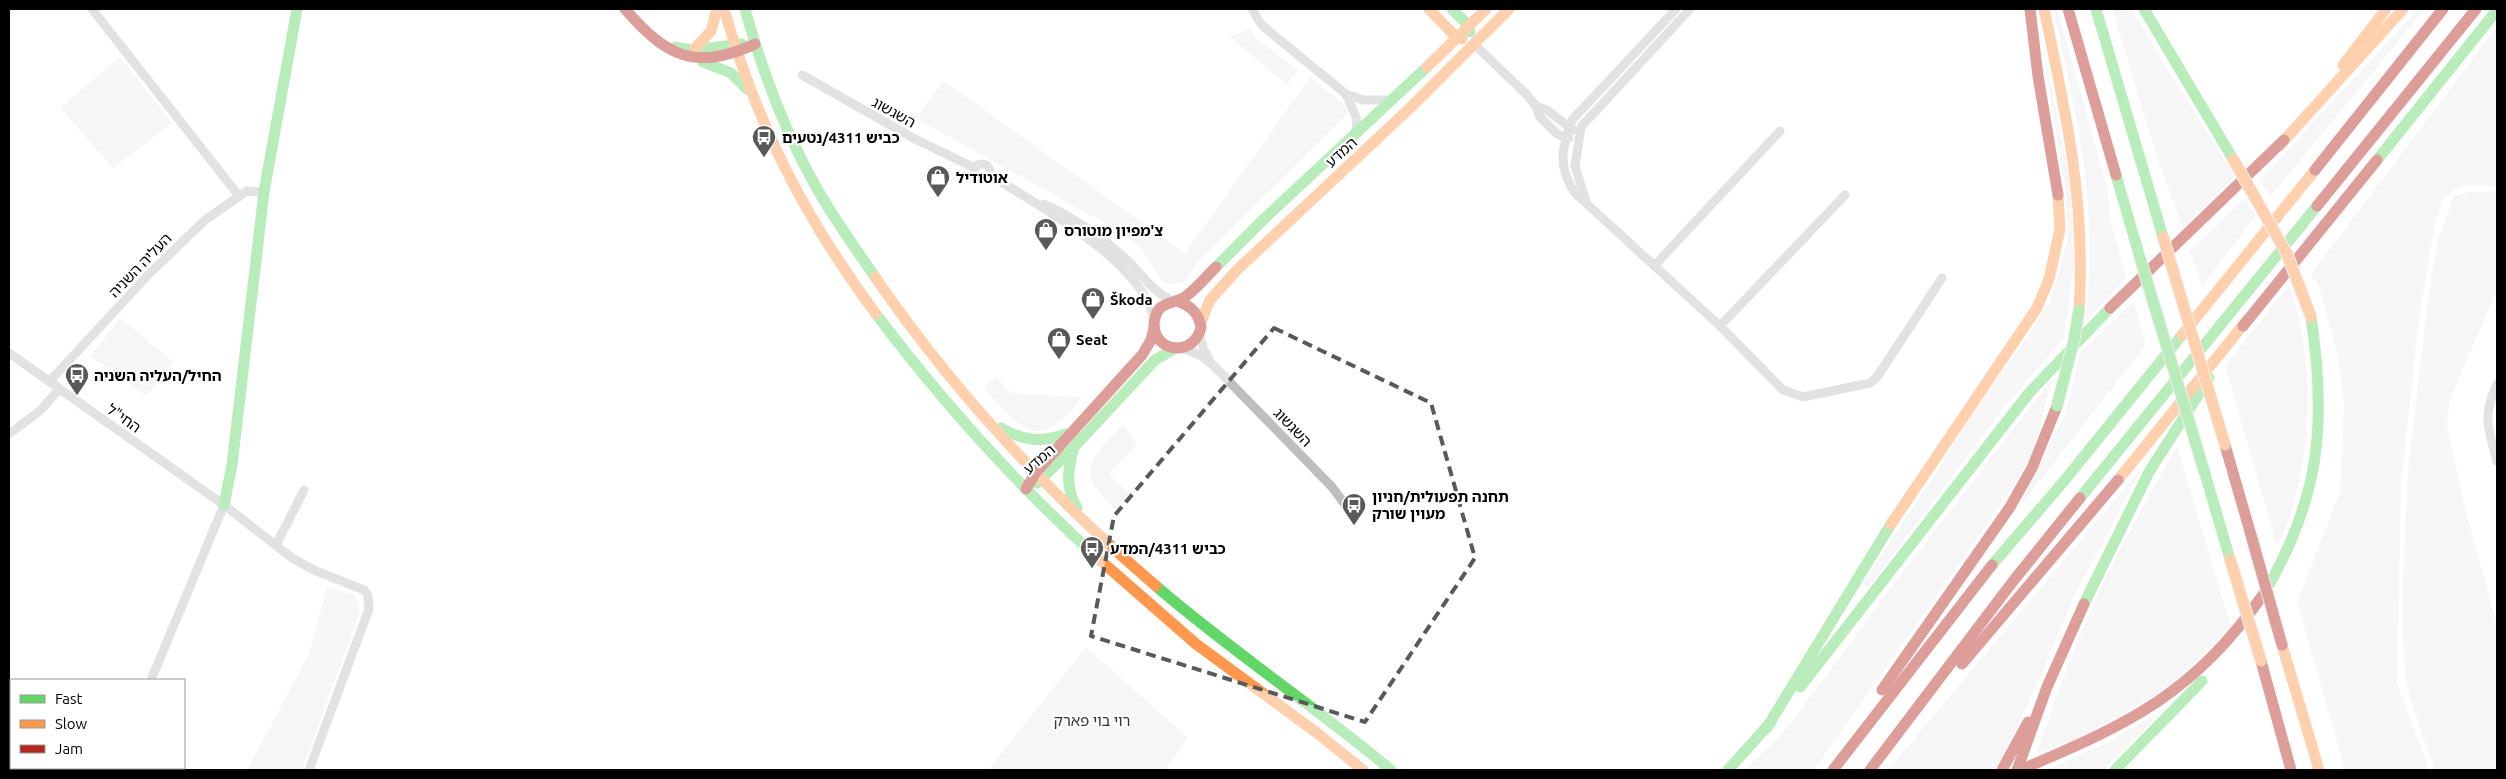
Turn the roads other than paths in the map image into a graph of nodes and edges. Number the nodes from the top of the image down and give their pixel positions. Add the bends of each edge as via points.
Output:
1 (92, 9) edge
2 (297, 9) edge
3 (625, 9) edge
4 (717, 9) edge
5 (724, 9) edge
6 (745, 9) edge
7 (1252, 9) edge
8 (1452, 9) edge
9 (1486, 9) edge
10 (1509, 9) edge
11 (1676, 9) edge
12 (1690, 9) edge
13 (2030, 9) edge
14 (2044, 9) edge
15 (2068, 9) edge
16 (2096, 9) edge
17 (2144, 9) edge
18 (2386, 9) edge
19 (2403, 9) edge
20 (2443, 9) edge
21 (2476, 9) edge
22 (2497, 10) edge
23 (1431, 11) edge
24 (1468, 25) junction
25 (1456, 36) junction
26 (755, 44) junction
27 (1474, 44) junction
28 (736, 48) junction
29 (1442, 51) junction
30 (693, 54) junction
31 (802, 75) dead end
32 (751, 93) junction
33 (1346, 94) junction
34 (1393, 100) junction
35 (1536, 106) junction
36 (1570, 126) junction
37 (1780, 131) dead end
38 (1357, 134) junction
39 (1579, 137) junction
40 (1566, 138) junction
41 (2278, 146) junction
42 (264, 192) junction
43 (1019, 193) junction
44 (1846, 195) dead end
45 (239, 196) junction
46 (1587, 204) junction
47 (1654, 266) junction
48 (1942, 278) dead end
49 (1175, 301) junction
50 (2248, 319) junction
51 (1154, 323) junction
52 (1720, 326) junction
53 (1200, 328) junction
54 (1179, 348) junction
55 (9, 353) edge
56 (1215, 367) junction
57 (50, 381) junction
58 (2497, 384) edge
59 (59, 389) junction
60 (987, 419) junction
61 (1071, 432) junction
62 (9, 434) edge
63 (1074, 447) junction
64 (2497, 456) edge
65 (1039, 475) junction
66 (1026, 489) junction
67 (304, 490) dead end
68 (224, 505) junction
69 (1349, 510) dead end
70 (1083, 519) junction
71 (276, 545) junction
72 (2249, 618) junction
73 (151, 679) edge
74 (2047, 687) junction
75 (1766, 729) junction
76 (1880, 758) junction
77 (309, 770) edge
78 (1363, 770) edge
79 (1391, 770) edge
80 (1728, 770) edge
81 (1826, 770) edge
82 (1833, 770) edge
83 (1870, 770) edge
84 (2002, 770) edge
85 (2019, 770) edge
86 (2115, 770) edge
87 (2291, 770) edge
88 (2319, 770) edge

1 - 45 street
2 - 42 main road
3 - 30 main road via 640,28 664,45
4 - 30 main road via 707,40
5 - 28 main road
6 - 26 main road
7 - 33 street via 1261,24
8 - 24 main road
9 - 24 main road, המדע
10 - 27 main road, המדע
11 - 36 street via 1572,120
12 - 39 street via 1581,127
13 - 75 main road via 2060,209 2058,245 2045,292 2025,328 1876,548
14 - 81 main road, bridge via 2078,175 2083,249 2079,310 2057,406 2038,455 2010,507
15 - 87 main road, bridge
16 - 88 main road, bridge
17 - 72 main road, bridge via 2280,235 2311,317 2319,417 2314,468 2294,533
18 - 41 main road
19 - 41 main road
20 - 82 main road via 2289,204 2000,555
21 - 76 main road via 2014,580
22 - 50 main road
23 - 25 main road
23 - 29 main road via 1443,34
24 - 25 main road, המדע
24 - 27 main road
25 - 27 main road
25 - 29 main road, המדע
26 - 28 main road
26 - 60 main road via 799,155 826,203 908,322
27 - 35 street
27 - 53 main road, המדע via 1237,270 1210,300
28 - 30 main road via 715,59
28 - 32 main road
29 - 34 main road, המדע
30 - 32 main road via 731,73
31 - 43 street, השגשוג via 915,139 975,168 985,164 990,175
32 - 66 main road via 791,182 842,265 941,397
33 - 34 street via 1363,100
33 - 38 street via 1356,116
34 - 38 main road, המדע
35 - 36 street
35 - 40 street via 1539,116 1557,134
36 - 39 street
36 - 40 street
37 - 47 street
38 - 49 main road, המדע via 1279,204 1203,280
39 - 40 street
39 - 46 street via 1575,166
40 - 46 street via 1562,166 1568,183
41 - 75 main road via 2120,298 2029,393
42 - 45 street, העליה השניה via 254,190
42 - 68 main road via 232,465
43 - 49 street via 1094,232 1131,264 1153,289
43 - 51 street via 1125,270 1148,298
44 - 52 street
45 - 57 street, העליה השניה via 205,220 176,247
46 - 47 street
47 - 52 street
48 - 52 street via 1877,377 1859,387 1803,397 1793,395 1783,390
49 - 51 main road via 1161,307
49 - 53 main road via 1196,309
50 - 74 main road via 2149,472 2097,575
50 - 76 main road via 2102,500
51 - 54 main road via 1159,340
51 - 61 main road, המדע via 1142,355
53 - 54 main road via 1194,342
53 - 56 street, השגשוג via 1204,350
54 - 56 street, השגשוג via 1202,356
54 - 63 main road, המדע via 1155,360
55 - 57 street, החי"ל
56 - 69 street, השגשוג via 1332,486
57 - 59 street, החי"ל
58 - 64 street via 2487,423
59 - 62 street via 41,410
59 - 68 street, החי"ל
60 - 61 main road via 1012,435 1034,443 1054,440
60 - 65 main road
61 - 65 main road, המדע
63 - 65 main road, המדע
63 - 70 main road via 1067,483
65 - 66 main road, המדע
65 - 70 main road
66 - 78 main road via 1099,562 1174,625
67 - 71 street
68 - 71 street, החי"ל
68 - 73 street
70 - 79 main road via 1191,616
71 - 77 street, החי"ל via 304,566 364,590 370,602
72 - 85 main road via 2226,645 2177,690 2145,711
72 - 86 main road via 2203,680
74 - 84 main road
74 - 85 main road
75 - 80 main road
76 - 83 main road

